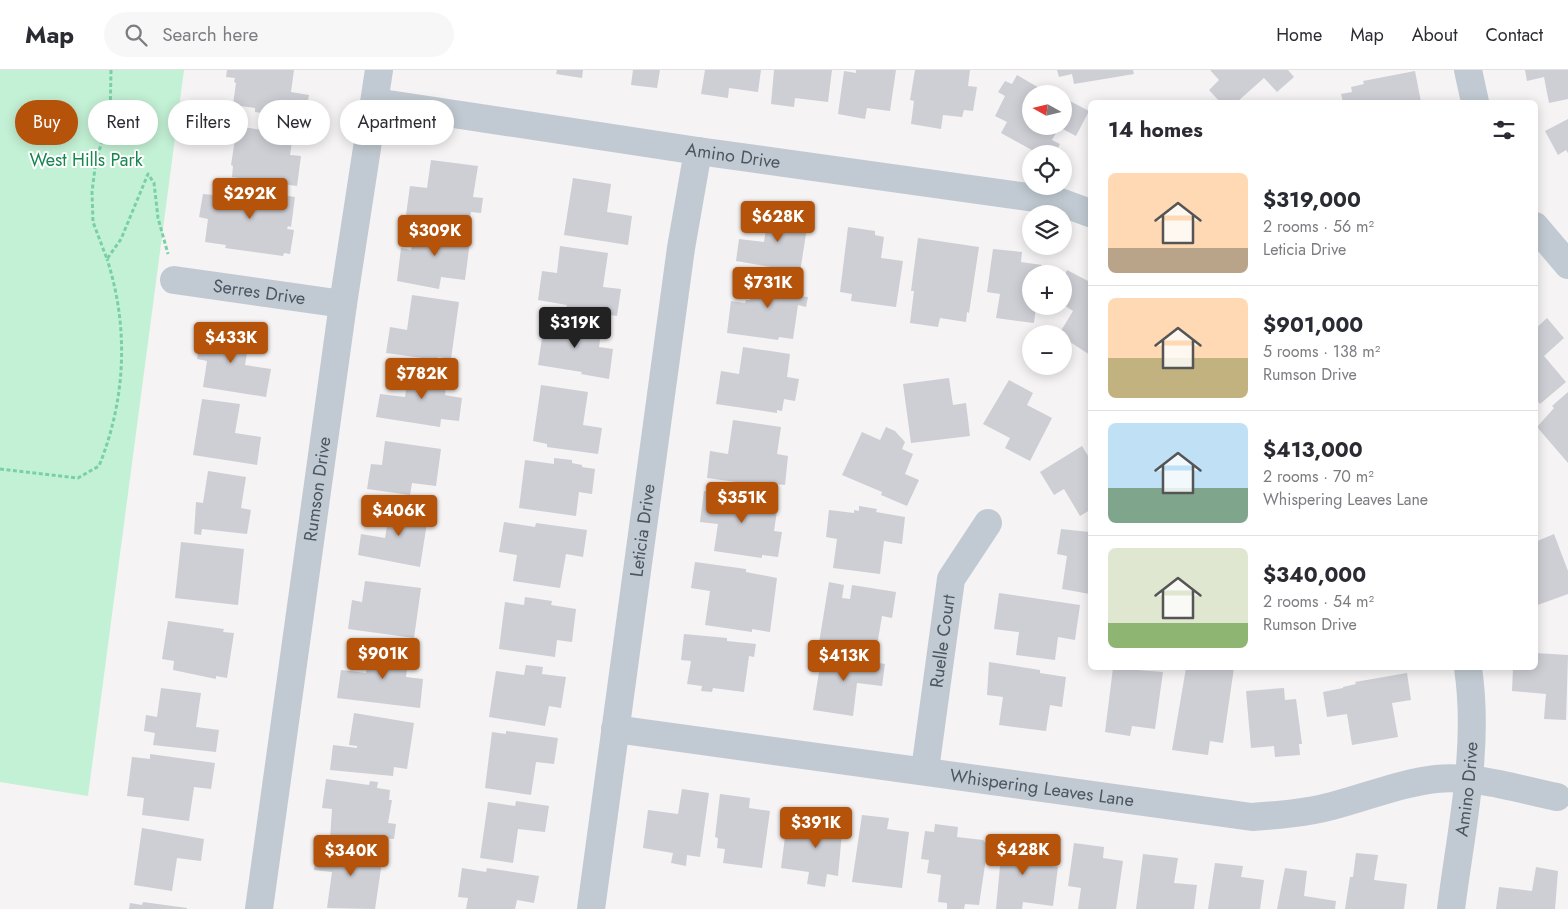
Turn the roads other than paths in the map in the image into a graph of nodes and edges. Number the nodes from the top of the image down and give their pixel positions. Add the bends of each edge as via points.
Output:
1 (379, 70) edge
2 (1468, 70) edge
3 (375, 100) edge
4 (1475, 100) edge
5 (454, 114) edge
6 (368, 145) edge
7 (698, 151) junction
8 (1088, 212) edge
9 (1538, 230) edge
10 (1568, 265) edge
11 (172, 269) road end
12 (343, 304) junction
13 (988, 523) dead end
14 (1468, 670) edge
15 (615, 729) junction
16 (925, 770) junction
17 (1468, 778) junction
18 (1557, 797) dead end
19 (259, 909) edge
20 (591, 909) edge
21 (1452, 909) edge

1 - 3 street, Rumson Drive
2 - 4 street
5 - 7 street, Amino Drive
6 - 12 street, Rumson Drive
7 - 8 street, Amino Drive via 1057,201
7 - 15 street, Leticia Drive via 681,248
9 - 10 street
11 - 12 street, Serres Drive
12 - 19 street, Rumson Drive
13 - 16 street, Ruelle Court via 951,579
14 - 17 street, Amino Drive via 1474,722
15 - 16 street, Whispering Leaves Lane
15 - 20 street, Leticia Drive
16 - 17 street, Whispering Leaves Lane via 1252,817 1331,807 1397,786 1436,779
17 - 18 street, Whispering Leaves Lane
17 - 21 street, Amino Drive

